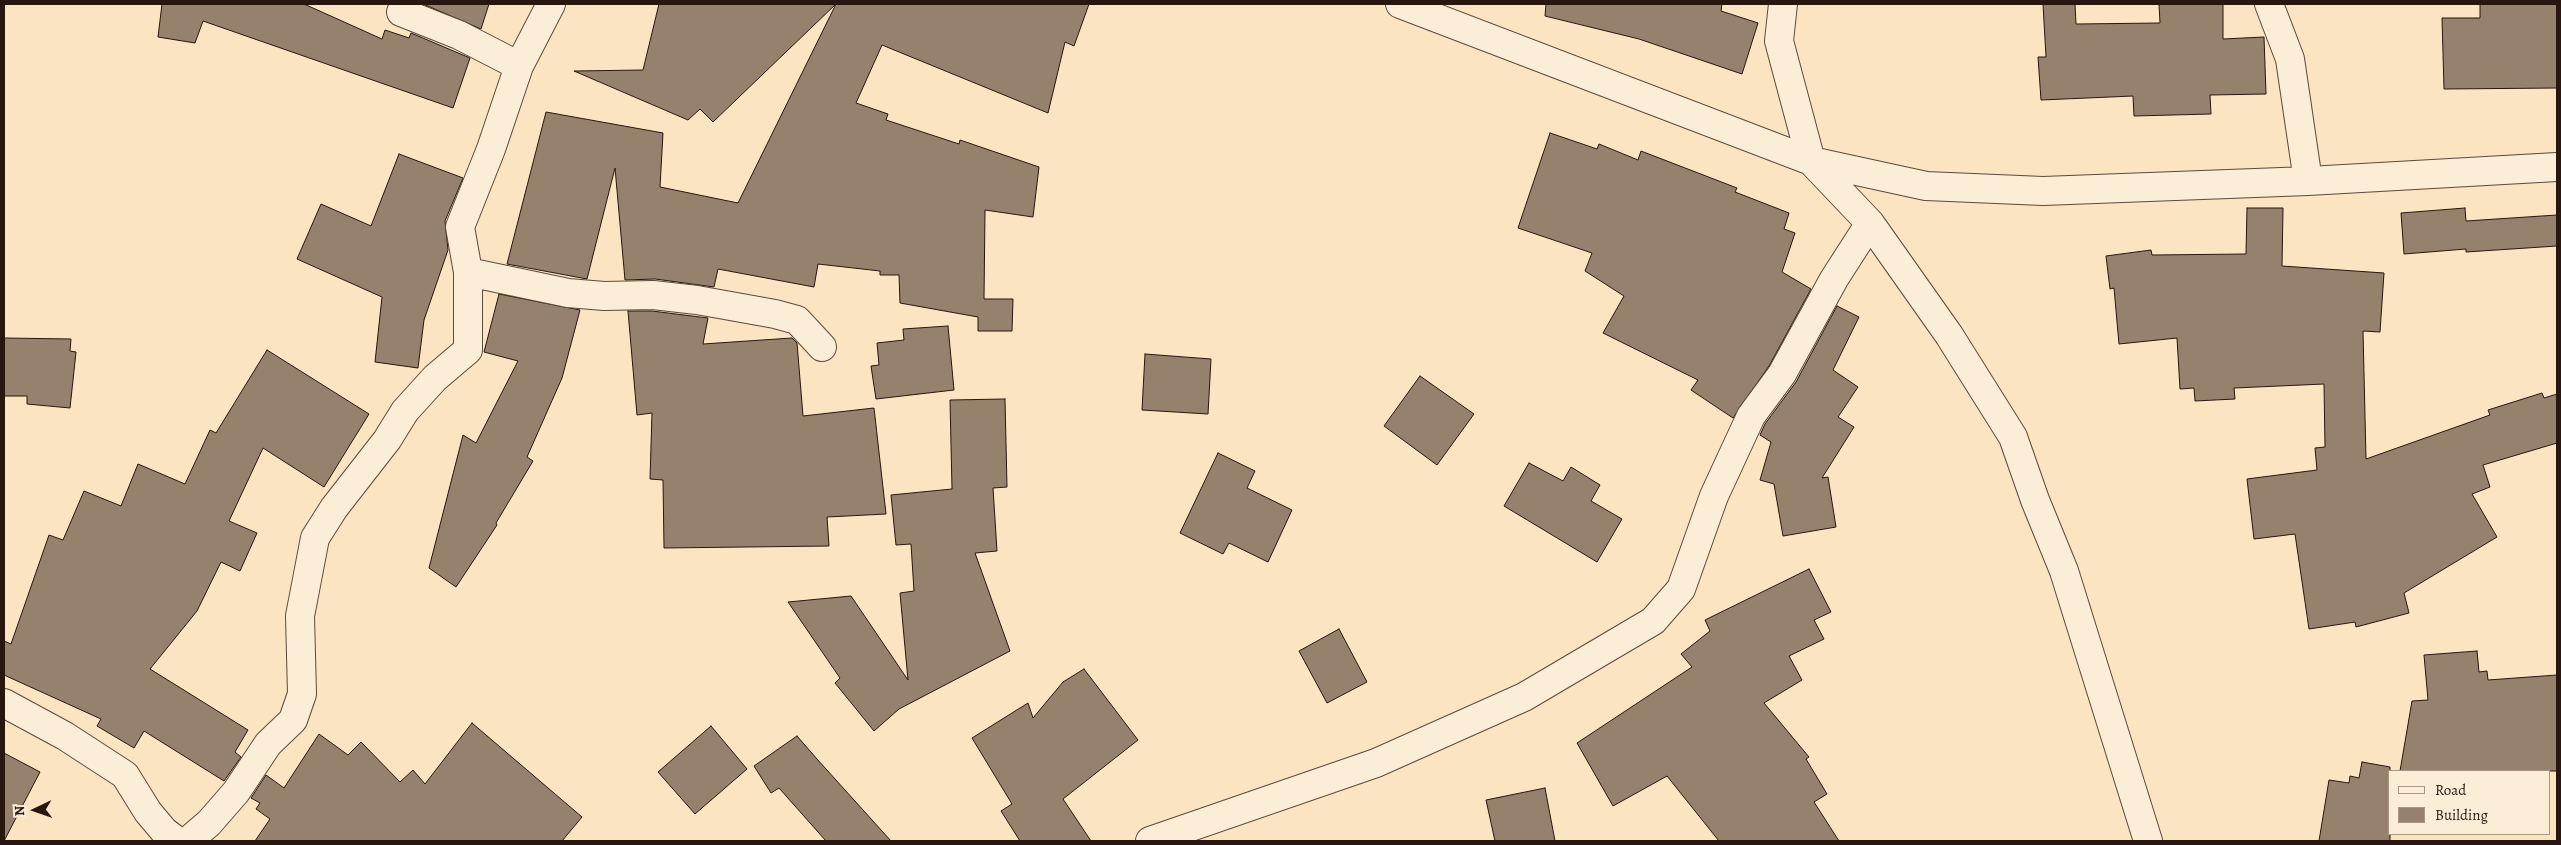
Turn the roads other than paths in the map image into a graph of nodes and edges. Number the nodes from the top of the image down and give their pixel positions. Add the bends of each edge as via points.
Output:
1 (551, 4) edge
2 (1400, 4) edge
3 (1783, 4) edge
4 (2269, 4) edge
5 (400, 12) dead end
6 (518, 66) junction
7 (1811, 161) junction
8 (2557, 167) edge
9 (2308, 181) junction
10 (1870, 223) junction
11 (468, 272) junction
12 (822, 347) dead end
13 (4, 703) edge
14 (177, 841) edge
15 (188, 841) edge
16 (1150, 841) edge
17 (2148, 841) edge

1 - 6 street
2 - 7 street
3 - 7 street via 1779,41
4 - 9 street via 2290,59
5 - 6 street via 459,34
6 - 11 street via 491,149 460,228
7 - 9 street via 1926,186 2043,191
7 - 10 street
8 - 9 street
10 - 16 street via 1834,279 1782,374 1751,416 1714,496 1681,589 1653,621 1524,697 1376,763
10 - 17 street via 2014,437 2064,571
11 - 12 street via 568,293 653,295 775,314 797,320
11 - 15 street via 468,350 435,378 405,411 315,538 300,616 302,694 293,720 268,744 236,792
13 - 14 street via 126,774 148,812

